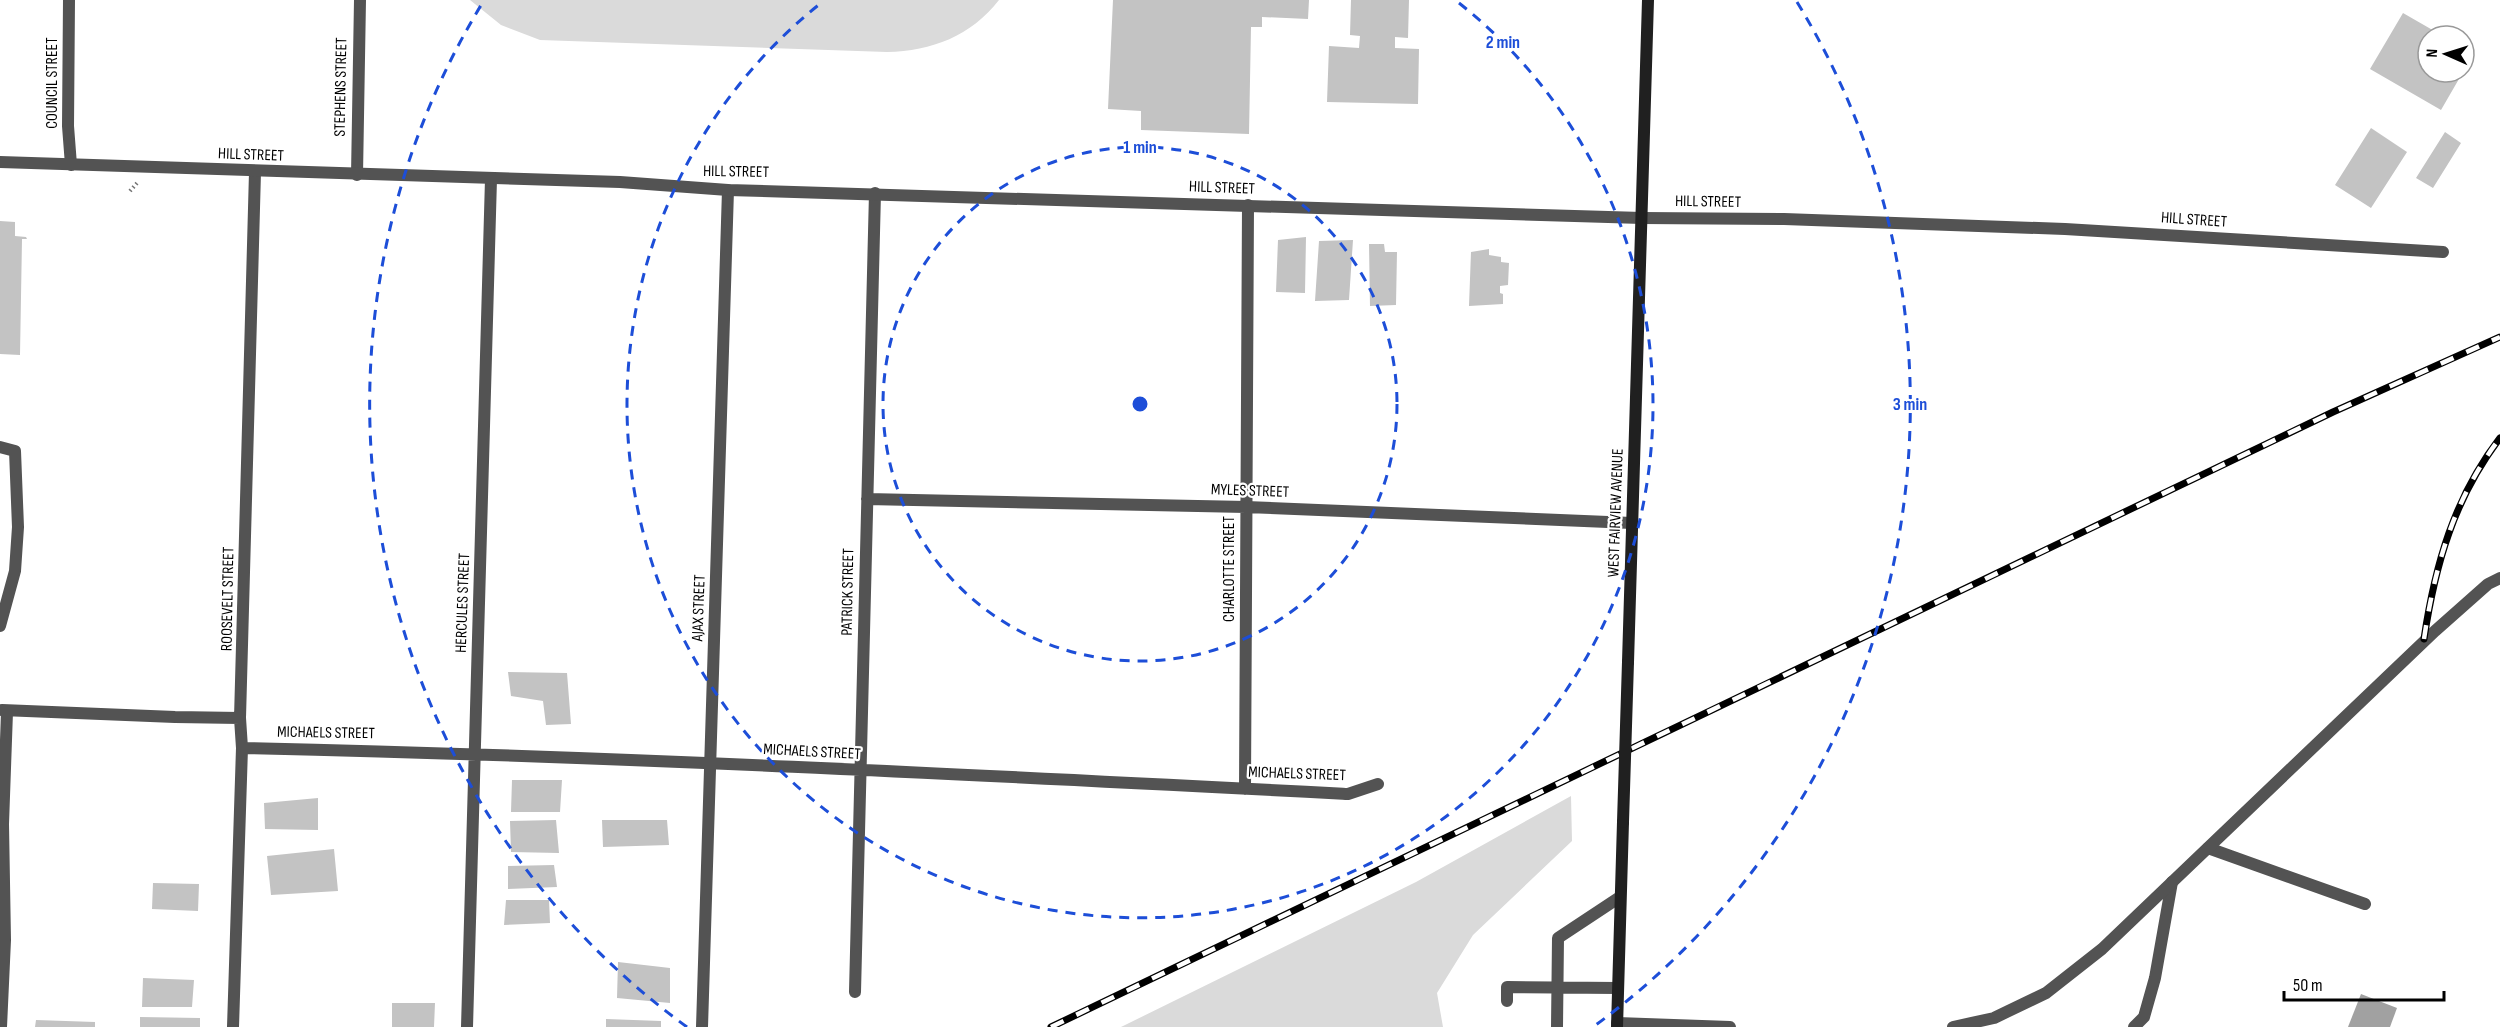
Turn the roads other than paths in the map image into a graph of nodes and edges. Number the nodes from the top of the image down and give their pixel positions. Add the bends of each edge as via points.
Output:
1 (69, 0) edge
2 (360, 0) edge
3 (1648, 0) edge
4 (0, 162) edge
5 (71, 165) junction
6 (255, 172) junction
7 (357, 175) junction
8 (491, 179) junction
9 (728, 190) junction
10 (874, 193) junction
11 (1248, 205) junction
12 (1642, 218) junction
13 (2443, 252) dead end
14 (0, 447) edge
15 (867, 499) junction
16 (1246, 507) junction
17 (1632, 523) junction
18 (2500, 578) edge
19 (0, 626) edge
20 (4, 711) edge
21 (240, 717) junction
22 (242, 748) junction
23 (475, 753) junction
24 (711, 764) junction
25 (860, 771) junction
26 (1378, 784) dead end
27 (1245, 789) junction
28 (2208, 848) junction
29 (2172, 882) junction
30 (1620, 897) junction
31 (2365, 904) dead end
32 (1558, 988) junction
33 (1618, 988) junction
34 (855, 992) dead end
35 (1508, 1001) dead end
36 (1997, 1022) edge
37 (1617, 1025) edge
38 (1, 1027) edge
39 (233, 1027) edge
40 (468, 1027) edge
41 (702, 1027) edge
42 (1557, 1027) edge
43 (1730, 1027) edge
44 (1953, 1027) edge
45 (2134, 1027) edge

1 - 5 street, COUNCIL STREET
2 - 7 street, STEPHENS STREET
3 - 12 main road, WEST FAIRVIEW AVENUE
4 - 5 street, HILL STREET
5 - 6 street, HILL STREET
6 - 7 street, HILL STREET
6 - 21 street, ROOSEVELT STREET
7 - 8 street, HILL STREET
8 - 9 street, HILL STREET
8 - 23 street, HERCULES STREET
9 - 10 street, HILL STREET
9 - 24 street, AJAX STREET
10 - 11 street, HILL STREET
10 - 15 street, PATRICK STREET
11 - 12 street, HILL STREET
11 - 16 street, CHARLOTTE STREET
12 - 13 street, HILL STREET via 2065,229
12 - 17 main road, WEST FAIRVIEW AVENUE
14 - 19 street via 15,451 18,527 15,571
15 - 16 street, MYLES STREET
15 - 25 street, PATRICK STREET
16 - 17 street, MYLES STREET
16 - 27 street, CHARLOTTE STREET
17 - 30 main road, WEST FAIRVIEW AVENUE, bridge
18 - 28 street via 2435,631
20 - 21 street
20 - 38 street via 5,940
21 - 22 street, ROOSEVELT STREET
22 - 23 street, MICHAELS STREET
22 - 39 street, ROOSEVELT STREET
23 - 24 street, MICHAELS STREET
23 - 40 street, HERCULES STREET
24 - 25 street, MICHAELS STREET
24 - 41 street, AJAX STREET
25 - 27 street, MICHAELS STREET
25 - 34 street, PATRICK STREET
26 - 27 street, MICHAELS STREET via 1348,794
28 - 29 street
28 - 31 street
29 - 36 street via 2102,949 2046,993
29 - 45 street via 2155,978 2144,1017
30 - 32 street via 1558,938
30 - 33 main road, WEST FAIRVIEW AVENUE
32 - 33 street
32 - 35 street via 1508,987
32 - 42 street
33 - 37 main road, WEST FAIRVIEW AVENUE
36 - 44 street
37 - 43 street

